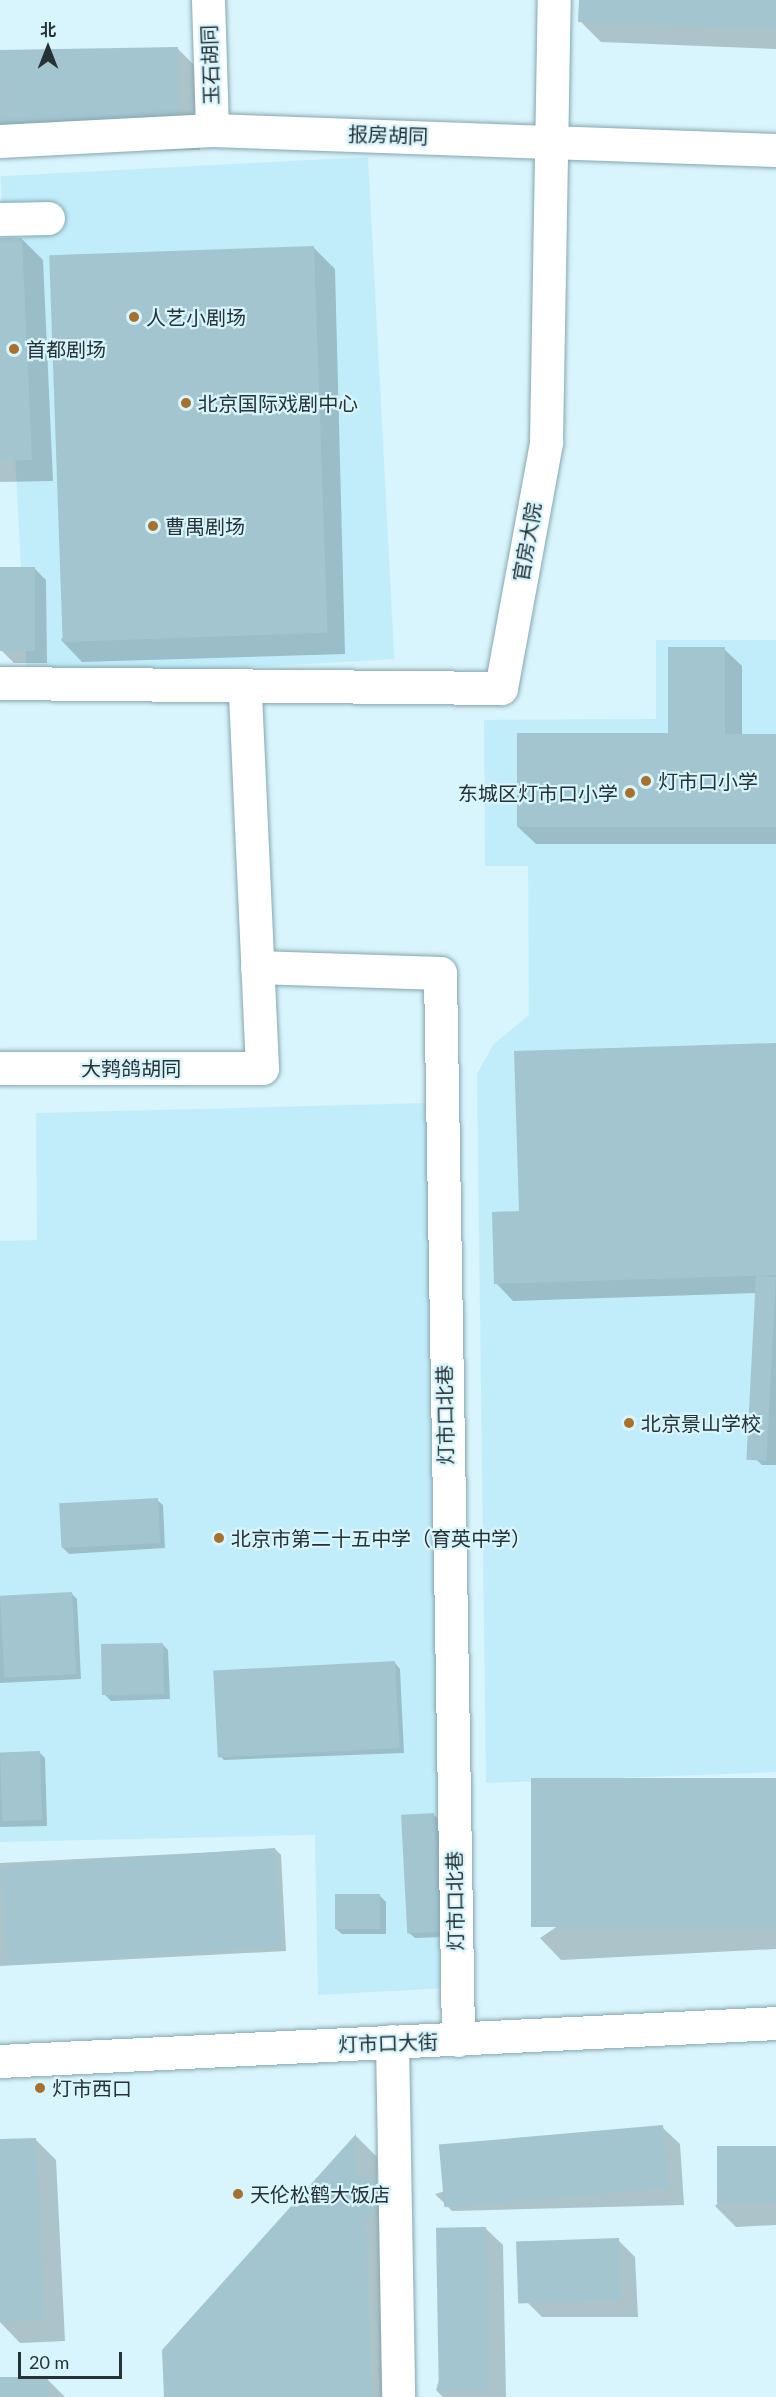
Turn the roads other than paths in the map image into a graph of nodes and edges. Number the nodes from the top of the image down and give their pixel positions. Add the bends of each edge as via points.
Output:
1 (208, 0) edge
2 (554, 0) edge
3 (212, 130) junction
4 (552, 139) junction
5 (0, 141) edge
6 (776, 150) edge
7 (48, 218) dead end
8 (0, 219) edge
9 (0, 683) edge
10 (244, 688) junction
11 (257, 967) junction
12 (0, 1068) edge
13 (776, 2023) edge
14 (458, 2040) junction
15 (392, 2042) junction
16 (0, 2061) edge
17 (398, 2397) edge

1 - 3 street, 玉石胡同
2 - 4 street
3 - 4 street, 报房胡同
3 - 5 street, 报房胡同
4 - 6 street, 报房胡同
4 - 10 street, 官房大院 via 546,442 501,688
7 - 8 street
9 - 10 street
10 - 11 street
11 - 12 street, 大鹁鸽胡同 via 262,1068
11 - 14 street, 灯市口北巷 via 440,973
13 - 14 street, 灯市口大街
14 - 15 street, 灯市口大街
15 - 16 street, 灯市口大街
15 - 17 street

